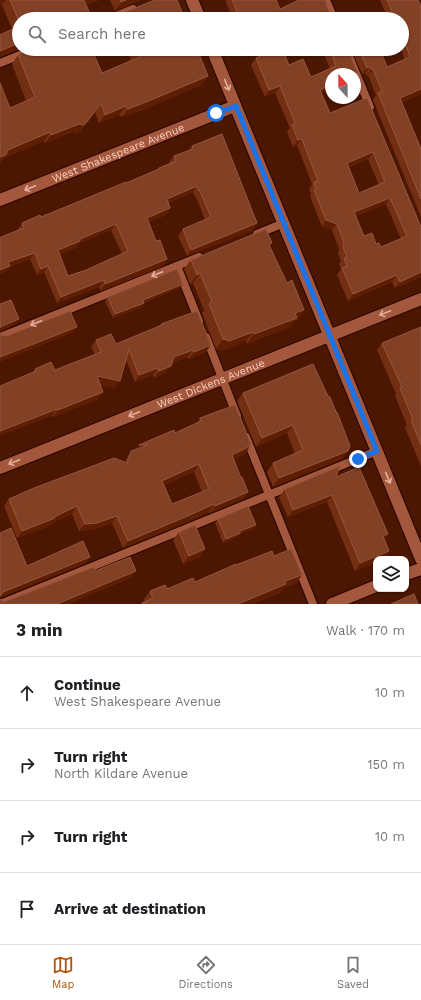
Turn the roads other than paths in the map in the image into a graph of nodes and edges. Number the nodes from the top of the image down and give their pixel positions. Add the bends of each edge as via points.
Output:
1 (192, 0) edge
2 (326, 0) edge
3 (143, 5) edge
4 (126, 12) edge
5 (197, 12) edge
6 (331, 12) edge
7 (18, 56) edge
8 (215, 56) edge
9 (349, 56) edge
10 (0, 63) edge
11 (236, 106) junction
12 (373, 115) edge
13 (0, 200) edge
14 (284, 223) junction
15 (250, 236) edge
16 (206, 254) edge
17 (177, 266) junction
18 (421, 299) edge
19 (330, 335) junction
20 (0, 338) edge
21 (222, 378) junction
22 (377, 451) junction
23 (0, 468) edge
24 (269, 495) junction
25 (421, 559) edge
26 (421, 569) edge
27 (409, 573) edge
28 (373, 587) edge
29 (0, 604) edge
30 (313, 604) edge
31 (332, 604) edge

1 - 5 street
2 - 6 lane
3 - 4 lane
7 - 10 lane
8 -> 11 street
9 - 12 lane
11 -> 13 street, West Shakespeare Avenue
11 - 14 street
14 - 15 lane
14 - 19 street
16 - 17 lane
17 -> 20 lane
17 - 21 lane
18 -> 19 street, West Dickens Avenue
19 - 21 street, West Dickens Avenue
19 - 22 street
21 -> 23 street, West Dickens Avenue
21 - 24 lane
22 - 24 lane
22 -> 25 street
24 - 29 lane
24 - 30 lane
26 - 27 street
28 - 31 street

